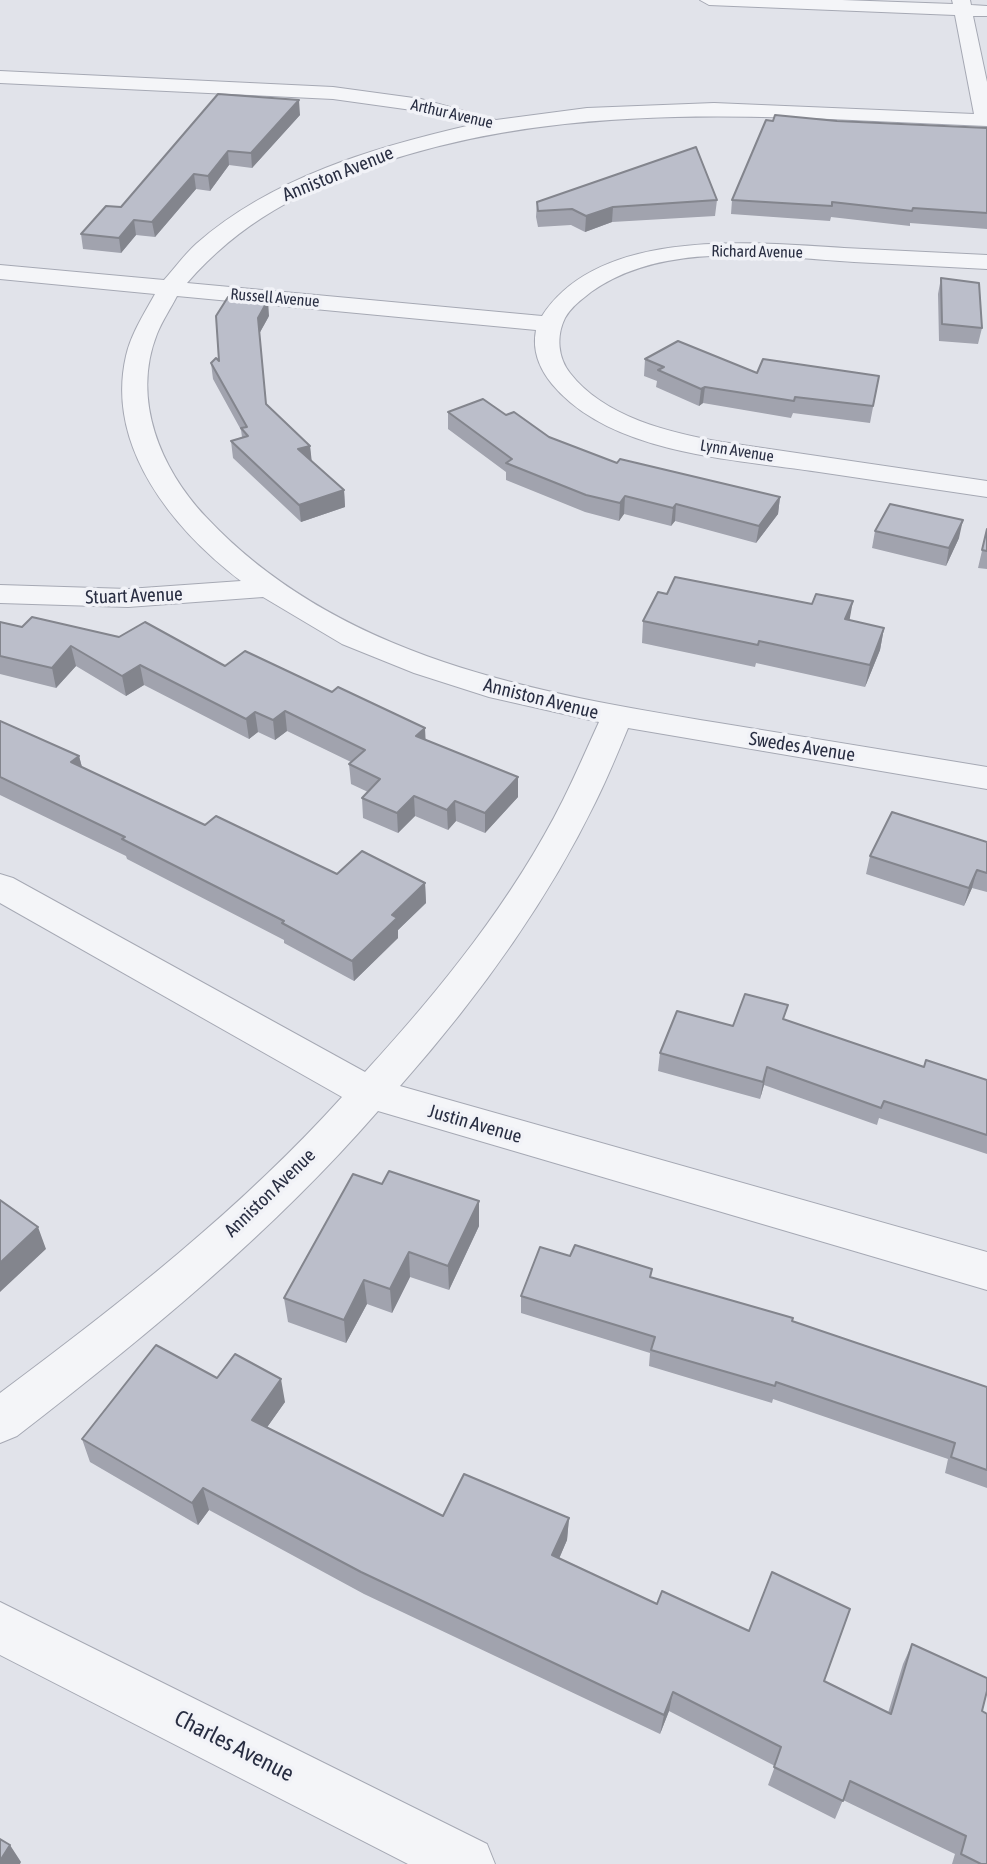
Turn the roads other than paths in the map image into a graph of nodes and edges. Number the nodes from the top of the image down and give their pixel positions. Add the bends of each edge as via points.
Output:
1 (709, 0) edge
2 (962, 5) edge
3 (987, 11) edge
4 (0, 77) edge
5 (986, 120) edge
6 (495, 125) junction
7 (987, 262) edge
8 (0, 272) edge
9 (170, 288) junction
10 (550, 324) junction
11 (987, 489) edge
12 (269, 588) junction
13 (0, 594) edge
14 (617, 717) junction
15 (987, 778) edge
16 (0, 887) edge
17 (369, 1093) junction
18 (987, 1271) edge
19 (0, 1421) edge
20 (0, 1628) edge
21 (467, 1864) edge

1 - 2 street
2 - 3 street
2 - 5 street
4 - 6 street, Arthur Avenue via 333,93 421,105
5 - 6 street, Arthur Avenue via 714,108 587,114
6 - 9 street, Anniston Avenue via 390,151 316,179 232,227
7 - 10 street, Richard Avenue via 742,250 672,255 604,274 578,289 559,307
8 - 9 street, Russell Avenue
9 - 10 street, Russell Avenue
9 - 12 street, Anniston Avenue via 150,321 138,358 134,396 142,437 159,478 190,520 232,561
10 - 11 street, Lynn Avenue via 547,348 561,379 614,419 653,434 716,449
12 - 13 street, Stuart Avenue via 128,598
12 - 14 street, Anniston Avenue via 342,630 418,664 504,692
14 - 15 street, Swedes Avenue
14 - 17 street, Anniston Avenue via 598,766 505,925
16 - 17 street, Justin Avenue
17 - 18 street, Justin Avenue
17 - 19 street, Anniston Avenue via 287,1180 217,1245
20 - 21 street, Charles Avenue

